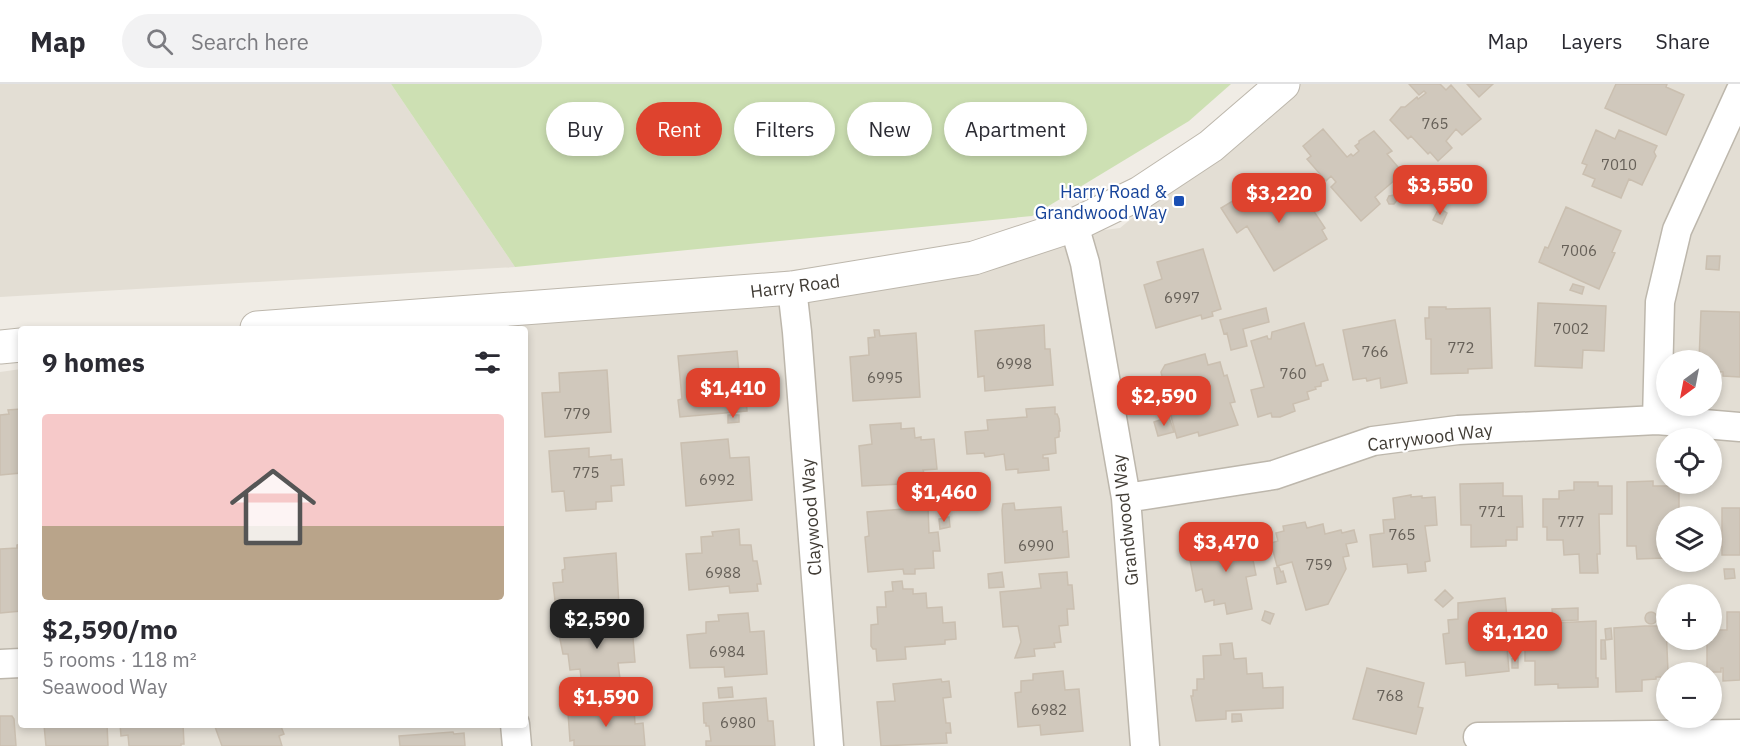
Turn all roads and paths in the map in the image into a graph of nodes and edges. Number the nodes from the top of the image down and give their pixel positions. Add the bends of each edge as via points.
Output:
1 (1283, 84) edge
2 (1740, 92) edge
3 (1074, 225) junction
4 (792, 288) junction
5 (483, 320) edge
6 (314, 326) edge
7 (18, 345) edge
8 (0, 347) edge
9 (1657, 420) junction
10 (1740, 427) edge
11 (1126, 498) junction
12 (18, 663) edge
13 (0, 664) edge
14 (515, 728) edge
15 (1740, 734) edge
16 (1478, 737) dead end
17 (517, 746) edge
18 (829, 746) edge
19 (1145, 746) edge

1 - 3 street, Harry Road via 1211,146 1140,193
2 - 9 street via 1677,230 1660,302
3 - 4 street, Harry Road via 974,258
3 - 11 street, Grandwood Way via 1085,263
4 - 5 street, Harry Road
4 - 18 street, Claywood Way
5 - 6 street, Harry Road
7 - 8 street
9 - 10 street, Carrywood Way
9 - 11 street, Carrywood Way via 1458,430 1373,441 1274,475
11 - 19 street, Grandwood Way
12 - 13 street
14 - 17 street
15 - 16 street

